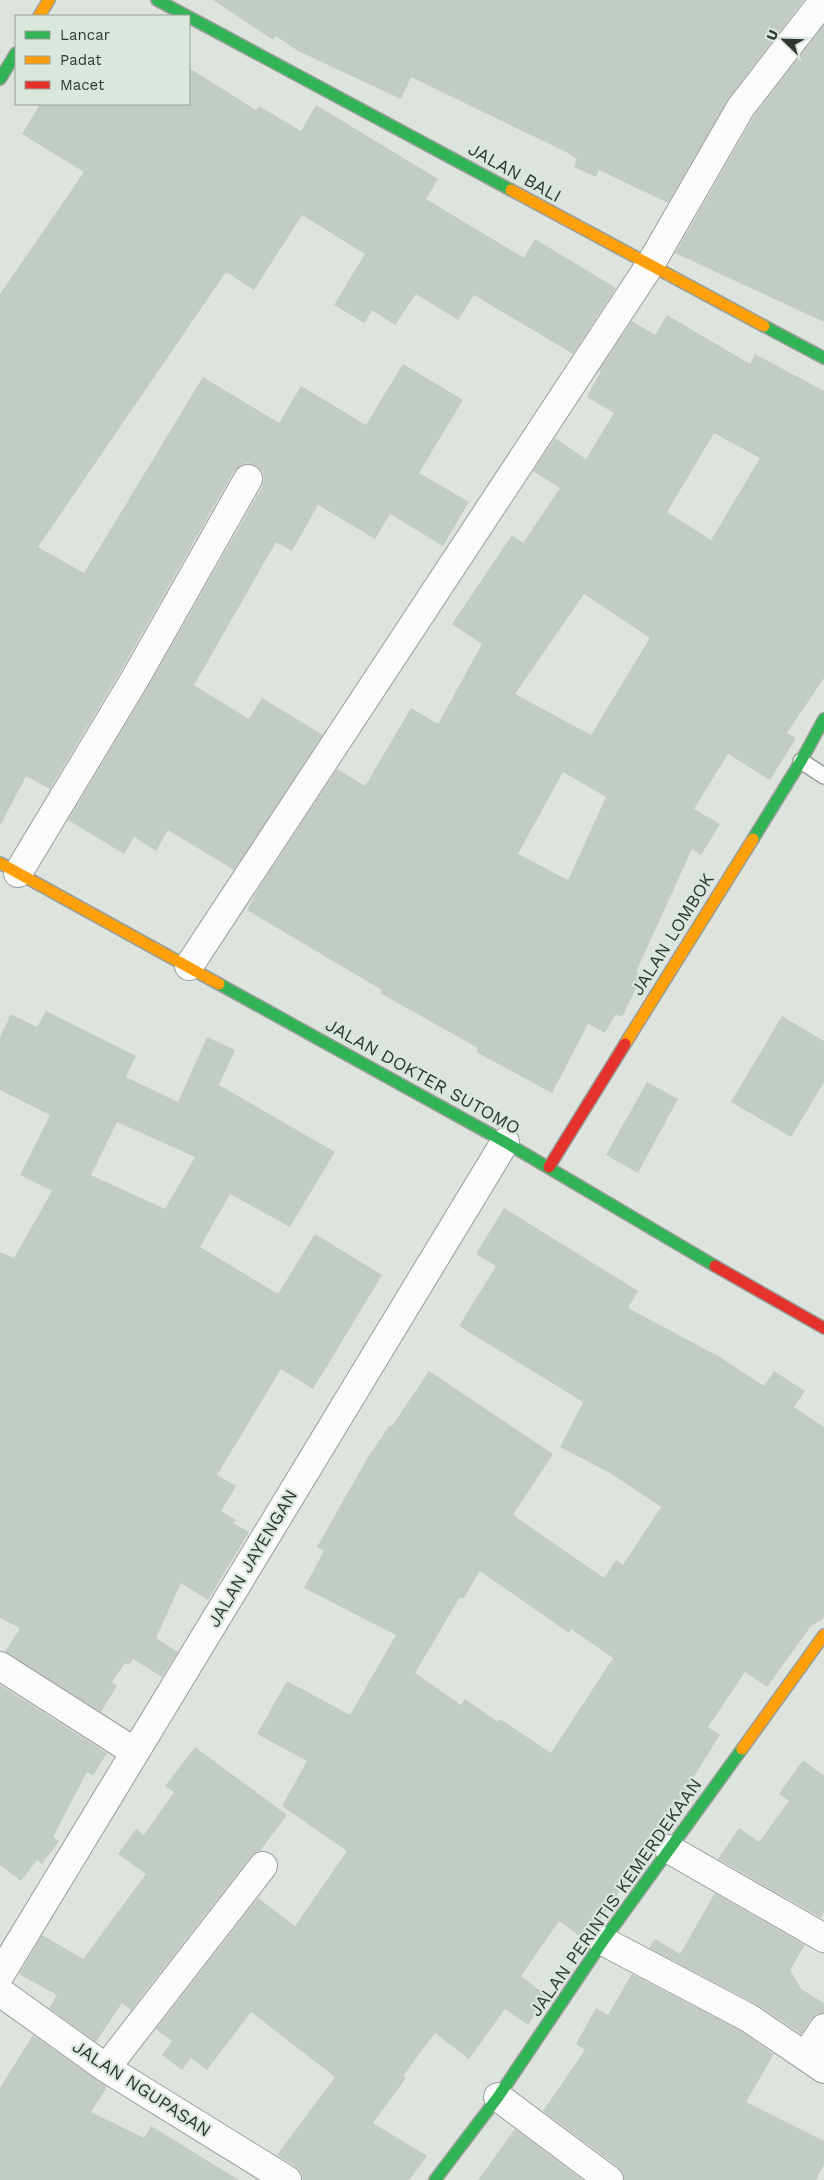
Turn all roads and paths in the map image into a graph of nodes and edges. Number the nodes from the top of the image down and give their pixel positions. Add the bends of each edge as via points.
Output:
1 (49, 0) edge
2 (158, 0) edge
3 (824, 0) edge
4 (40, 15) edge
5 (184, 15) edge
6 (190, 18) edge
7 (15, 54) edge
8 (0, 77) edge
9 (650, 265) junction
10 (824, 358) edge
11 (248, 479) dead end
12 (824, 719) edge
13 (801, 761) junction
14 (824, 776) edge
15 (9, 868) edge
16 (189, 966) junction
17 (505, 1142) junction
18 (549, 1167) junction
19 (824, 1328) edge
20 (824, 1635) edge
21 (0, 1666) edge
22 (135, 1752) junction
23 (669, 1849) junction
24 (263, 1866) dead end
25 (824, 1938) edge
26 (603, 1941) junction
27 (0, 1975) edge
28 (0, 1992) edge
29 (824, 2028) edge
30 (815, 2063) edge
31 (106, 2068) junction
32 (498, 2097) junction
33 (287, 2180) edge
34 (436, 2180) edge
35 (610, 2180) edge

1 - 4 main road
2 - 5 main road, JALAN BALI
3 - 9 street via 741,107
6 - 9 main road, JALAN BALI
7 - 8 main road
9 - 10 main road, JALAN BALI
9 - 16 street
11 - 15 street via 136,677
12 - 13 main road, JALAN LOMBOK
13 - 14 lane
13 - 18 main road, JALAN LOMBOK
15 - 16 main road, JALAN DOKTER SUTOMO
16 - 17 main road, JALAN DOKTER SUTOMO
17 - 18 main road, JALAN DOKTER SUTOMO
17 - 22 street, JALAN JAYENGAN
18 - 19 main road, JALAN DOKTER SUTOMO
20 - 23 main road, JALAN PERINTIS KEMERDEKAAN
21 - 22 street
22 - 27 street, JALAN JAYENGAN
23 - 25 street
23 - 26 main road, JALAN PERINTIS KEMERDEKAAN
24 - 31 street
26 - 30 street via 749,2018
26 - 32 main road, JALAN PERINTIS KEMERDEKAAN
28 - 31 street, JALAN NGUPASAN
29 - 30 street
31 - 33 street, JALAN NGUPASAN
32 - 34 main road, JALAN PERINTIS KEMERDEKAAN
32 - 35 street

